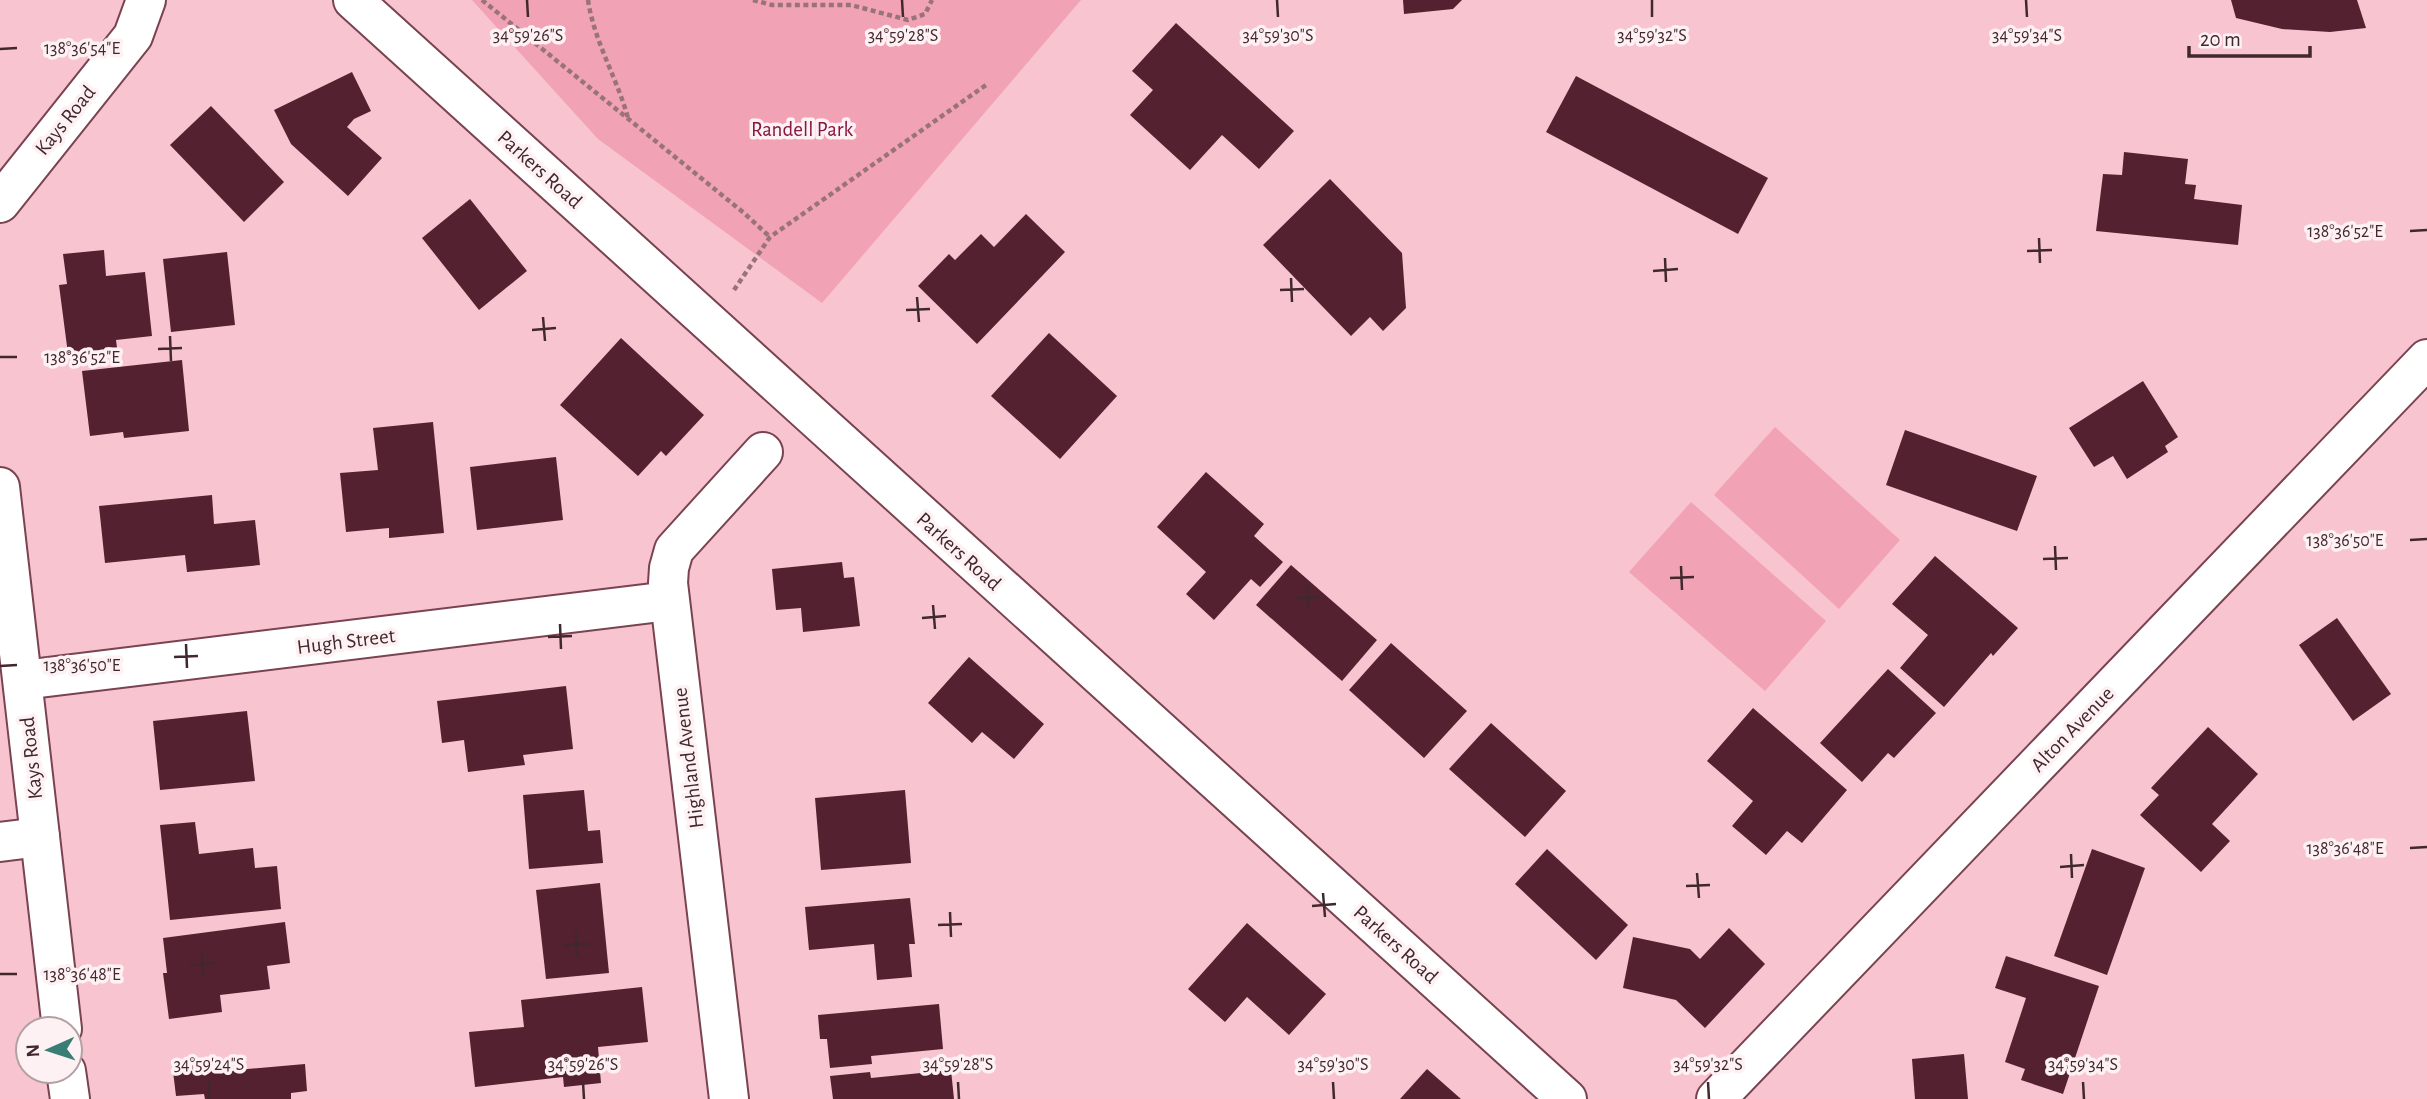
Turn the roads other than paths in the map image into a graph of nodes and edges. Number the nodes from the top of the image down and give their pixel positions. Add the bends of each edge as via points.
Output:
1 (146, 0) edge
2 (353, 0) edge
3 (0, 203) edge
4 (2427, 359) edge
5 (763, 452) dead end
6 (0, 487) edge
7 (668, 601) junction
8 (23, 680) junction
9 (40, 837) junction
10 (0, 842) edge
11 (60, 1015) edge
12 (729, 1099) edge
13 (1567, 1099) edge
14 (1716, 1099) edge

1 - 3 street, Kays Road via 133,36
2 - 13 street, Parkers Road
4 - 14 street, Alton Avenue
5 - 7 street, Highland Avenue via 674,550
6 - 8 street, Kays Road
7 - 8 street, Hugh Street
7 - 12 street, Highland Avenue
8 - 9 street, Kays Road
9 - 10 street
9 - 11 street, Kays Road

